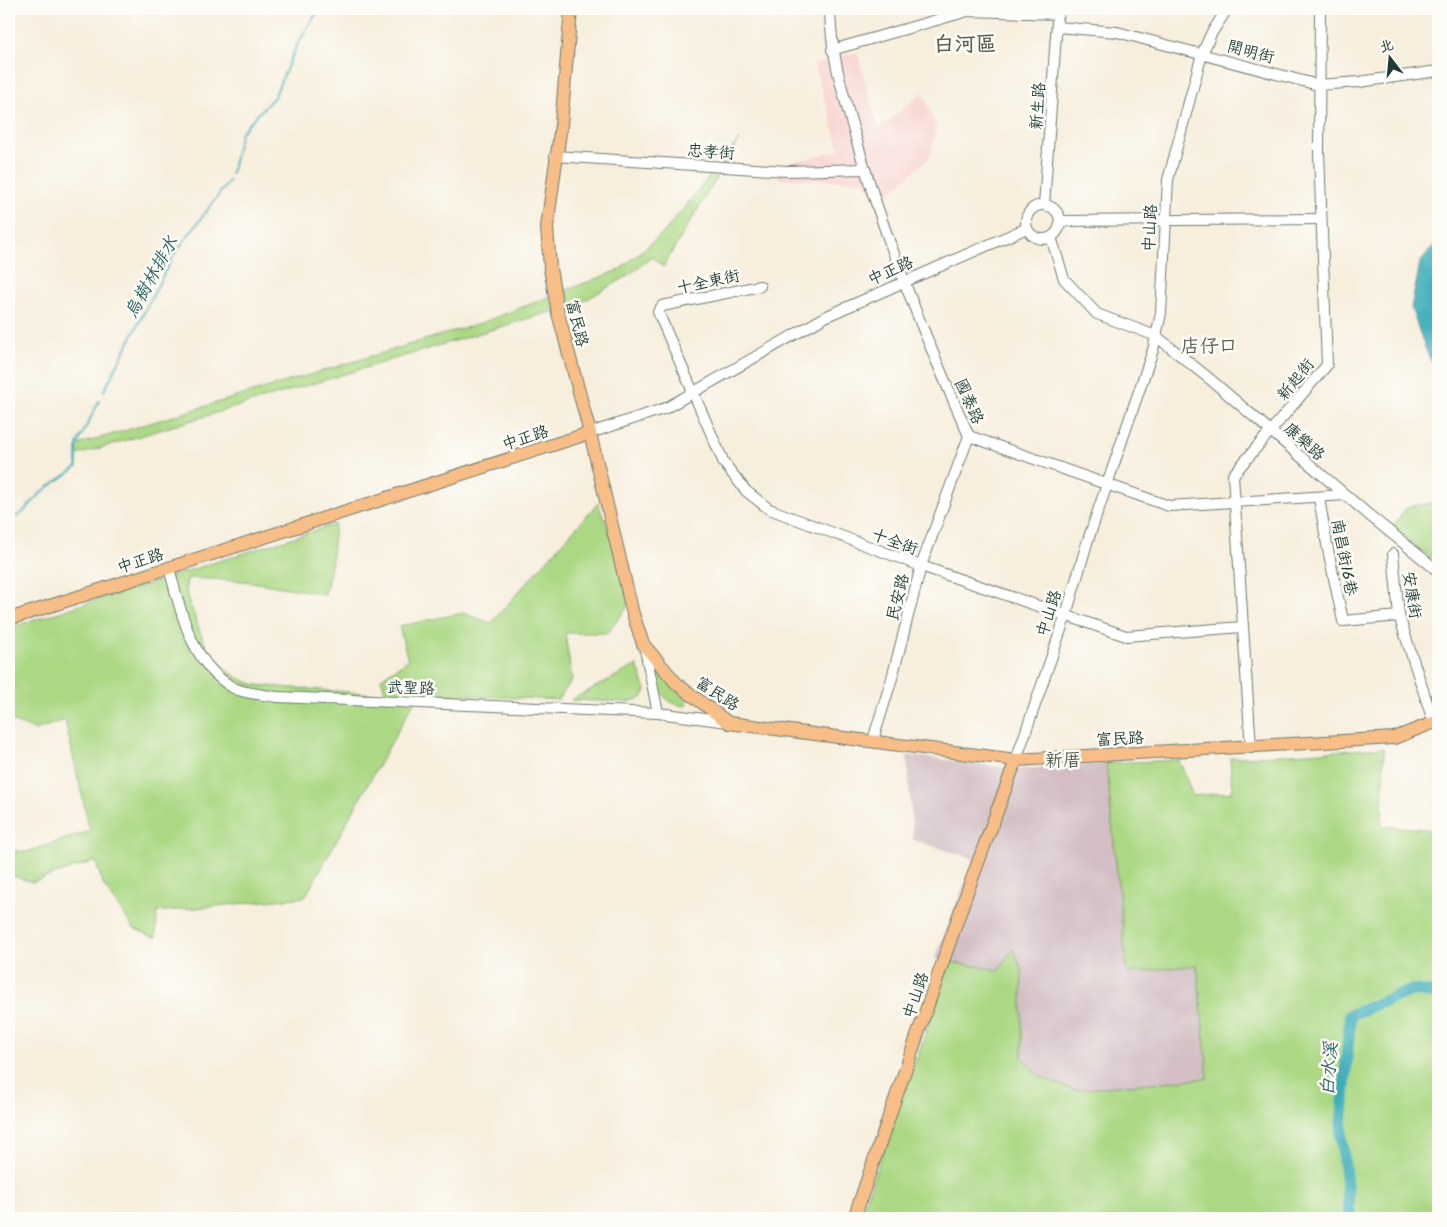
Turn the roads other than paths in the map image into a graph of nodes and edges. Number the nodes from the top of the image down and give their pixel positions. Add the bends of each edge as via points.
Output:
1 (571, 9) edge
2 (830, 9) edge
3 (1227, 9) edge
4 (1320, 9) edge
5 (1058, 11) edge
6 (1057, 27) junction
7 (832, 50) junction
8 (1202, 54) junction
9 (1438, 71) edge
10 (1318, 85) junction
11 (555, 156) junction
12 (865, 169) junction
13 (1044, 205) junction
14 (1321, 219) junction
15 (1061, 220) junction
16 (1165, 220) junction
17 (1027, 228) junction
18 (1051, 237) junction
19 (904, 282) junction
20 (760, 286) dead end
21 (662, 306) joint
22 (1156, 336) junction
23 (694, 392) junction
24 (1271, 432) junction
25 (590, 433) junction
26 (969, 436) junction
27 (1107, 486) junction
28 (1345, 495) junction
29 (1320, 498) junction
30 (1234, 503) junction
31 (1393, 554) dead end
32 (920, 566) junction
33 (169, 568) junction
34 (1438, 571) edge
35 (1066, 616) junction
36 (1399, 616) junction
37 (9, 619) edge
38 (1242, 627) junction
39 (644, 644) junction
40 (658, 713) junction
41 (728, 722) junction
42 (1436, 723) edge
43 (873, 740) junction
44 (1251, 748) junction
45 (1016, 760) junction
46 (854, 1218) edge

1 - 11 main road, 富民路 via 561,125
2 - 7 street, 國泰路
3 - 8 street, 中山路
4 - 10 street, 新起街
5 - 6 street, 新生路
5 - 7 street via 968,11
6 - 8 street, 開明街 via 1117,32
6 - 13 street, 新生路
7 - 12 street, 國泰路
8 - 10 street, 開明街
8 - 16 street, 中山路 via 1168,180
9 - 10 street, 開明街
10 - 14 street, 新起街
11 - 12 street, 忠孝街 via 787,171
11 - 25 main road, 富民路 via 547,227 550,268 558,314
12 - 19 street, 國泰路
13 - 15 street via 1057,211
13 - 17 street via 1030,211 1026,219
14 - 16 street
14 - 24 street, 新起街 via 1327,365
15 - 16 street
15 - 18 street
16 - 22 street, 中山路 via 1161,313
17 - 18 street via 1037,238
17 - 19 street, 中正路
18 - 22 street, 康樂路 via 1064,280 1097,314
19 - 23 street, 中正路 via 811,324
19 - 26 street, 國泰路
20 - 21 street, 十全東街
21 - 23 street, 十全街 via 658,312
22 - 24 street, 康樂路
22 - 27 street, 中山路
23 - 25 street, 中正路 via 666,408
23 - 32 street, 十全街 via 724,463 754,498 769,509
24 - 28 street, 康樂路
24 - 30 street, 新起街 via 1233,475
25 - 33 main road, 中正路
25 - 39 main road, 富民路 via 633,614
26 - 27 street, 國泰路
26 - 32 street, 民安路
27 - 30 street, 國泰路 via 1169,506
27 - 35 street, 中山路 via 1086,543
28 - 29 street, 國泰路
28 - 34 street, 康樂路
29 - 30 street, 國泰路
29 - 36 street, 南昌街16巷 via 1342,621
30 - 38 street, 新起街
31 - 36 street, 安康街
32 - 35 street, 十全街
32 - 43 street, 民安路
33 - 37 main road, 中正路
33 - 40 street, 武聖路 via 185,627 202,660 233,688 277,697
35 - 38 street, 十全街 via 1126,636
35 - 45 street, 中山路
36 - 42 street, 安康街
38 - 44 street, 新起街
39 - 40 street
39 - 41 main road, 富民路 via 677,684
40 - 41 street, 武聖路
41 - 43 main road, 富民路
42 - 44 main road, 富民路 via 1394,738
43 - 45 main road, 富民路
44 - 45 main road, 富民路
45 - 46 main road, 中山路

